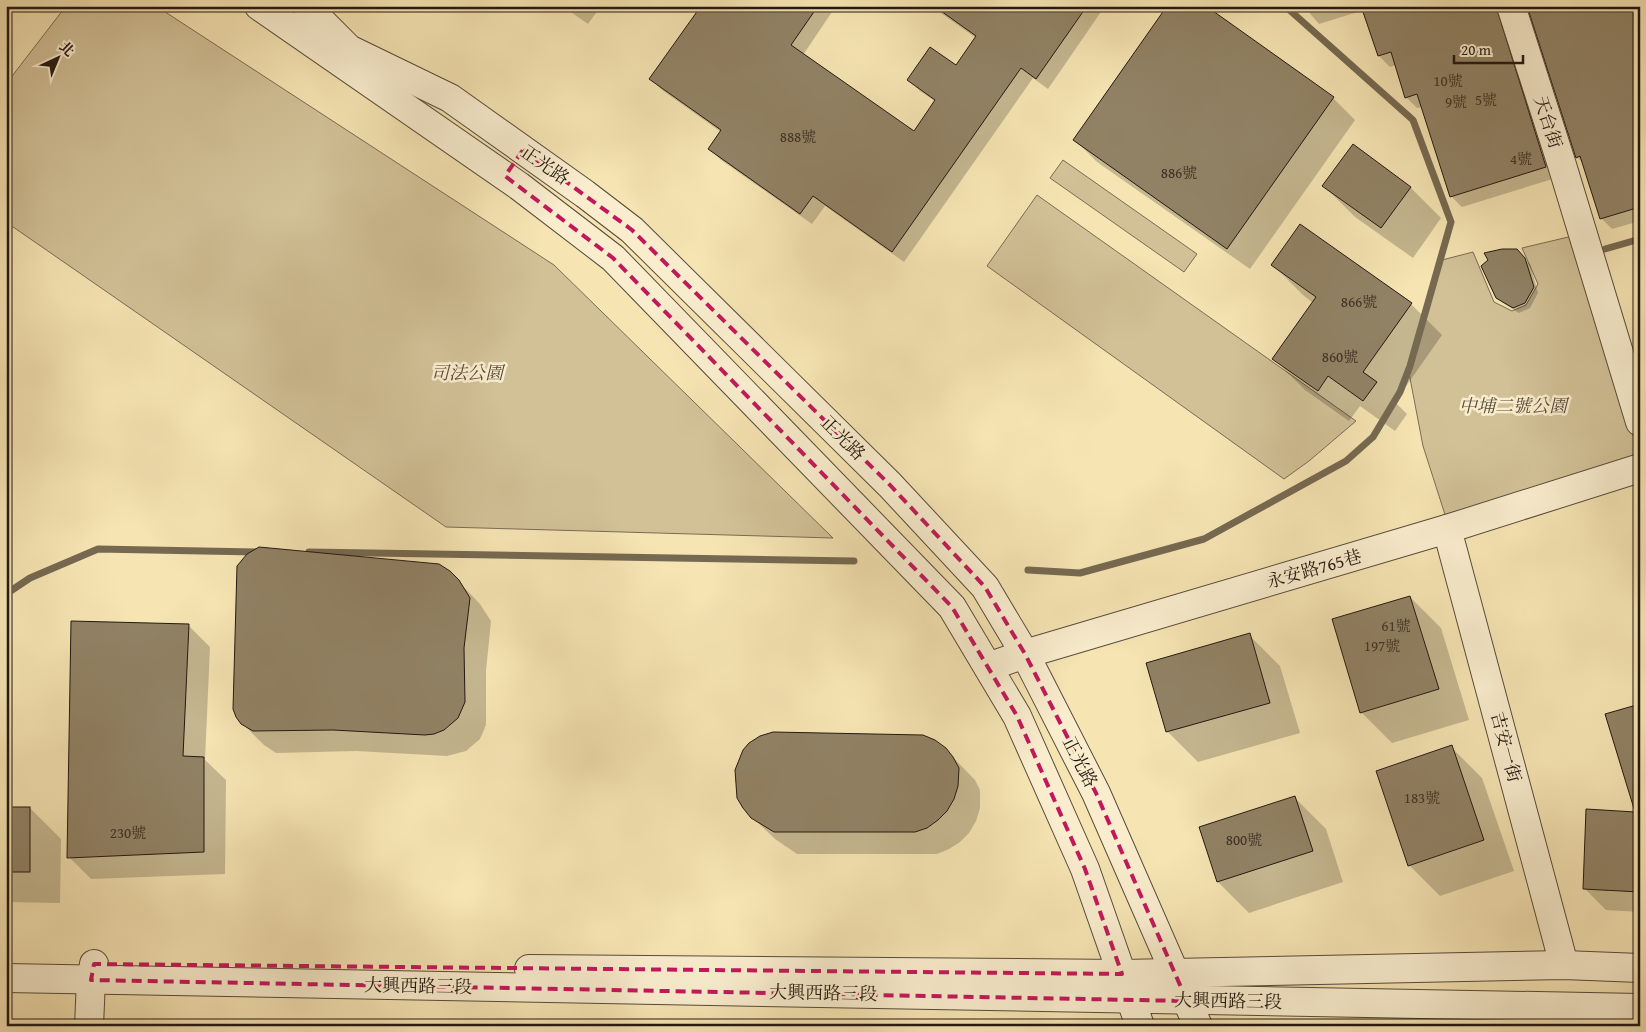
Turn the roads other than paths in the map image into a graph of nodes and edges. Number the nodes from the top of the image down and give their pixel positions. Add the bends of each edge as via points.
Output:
1 (259, 6) edge
2 (306, 6) edge
3 (1511, 6) edge
4 (523, 150) junction
5 (505, 176) junction
6 (1640, 422) edge
7 (1640, 468) edge
8 (1447, 529) junction
9 (1026, 654) junction
10 (988, 668) junction
11 (6, 963) edge
12 (1564, 965) junction
13 (1640, 968) edge
14 (93, 972) junction
15 (1174, 974) junction
16 (6, 978) edge
17 (1126, 986) junction
18 (1187, 1000) junction
19 (1640, 1008) edge
20 (89, 1026) edge
21 (1140, 1026) edge
22 (1198, 1026) edge

1 - 5 street, 正光路
2 - 4 street, 正光路 via 349,49 450,98
3 - 6 street, 天台街
4 - 5 street
4 - 9 street, 正光路 via 632,230 890,485 985,587
5 - 10 street, 正光路 via 613,258 952,606
7 - 8 street, 永安路765巷
8 - 9 street, 永安路765巷
8 - 12 street, 吉安一街
9 - 10 street, 永安路765巷
9 - 15 street, 正光路 via 1096,793
10 - 17 street, 正光路 via 1017,716 1085,869
11 - 14 street, 大興西路三段
12 - 13 street, 大興西路三段
12 - 15 street, 大興西路三段
14 - 16 street, 大興西路三段
14 - 17 street, 大興西路三段
14 - 20 street
15 - 17 street, 大興西路三段
15 - 18 street, 正光路
17 - 18 street, 大興西路三段
17 - 21 street, 正光路
18 - 19 street, 大興西路三段
18 - 22 street, 正光路

